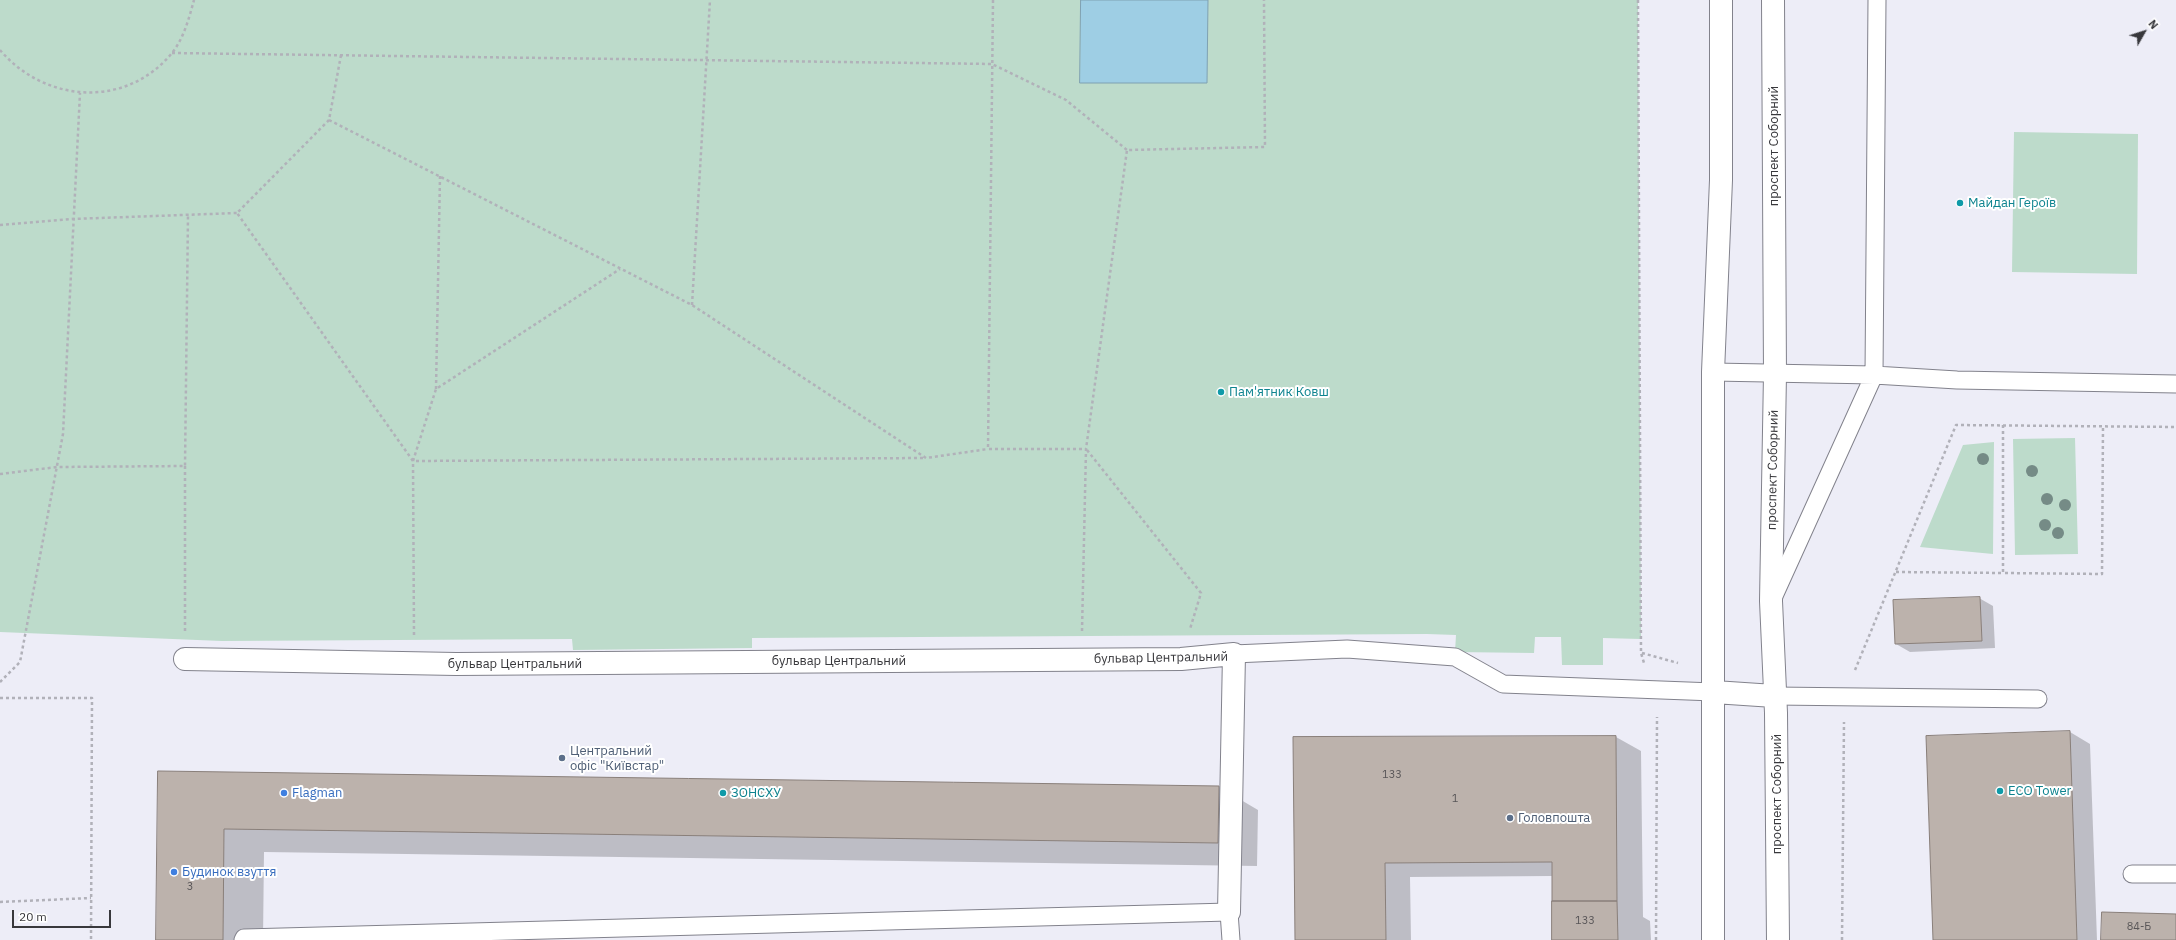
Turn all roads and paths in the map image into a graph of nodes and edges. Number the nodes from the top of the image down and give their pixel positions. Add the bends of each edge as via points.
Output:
1 (194, 0) edge
2 (710, 0) edge
3 (993, 0) edge
4 (1264, 0) edge
5 (1638, 0) edge
6 (1721, 0) edge
7 (1773, 0) edge
8 (1877, 0) edge
9 (0, 50) edge
10 (172, 53) junction
11 (341, 55) junction
12 (707, 60) junction
13 (992, 64) junction
14 (80, 94) junction
15 (329, 120) junction
16 (1127, 150) junction
17 (440, 176) junction
18 (237, 213) junction
19 (188, 215) junction
20 (72, 219) junction
21 (0, 225) edge
22 (620, 268) junction
23 (692, 305) junction
24 (1713, 372) junction
25 (1775, 374) junction
26 (1874, 375) junction
27 (2176, 384) edge
28 (436, 389) junction
29 (2003, 425) junction
30 (2103, 426) junction
31 (2176, 426) edge
32 (988, 449) junction
33 (1086, 449) junction
34 (926, 458) junction
35 (413, 461) junction
36 (185, 466) junction
37 (57, 467) junction
38 (0, 474) edge
39 (1896, 572) junction
40 (2003, 573) junction
41 (1771, 601) junction
42 (1234, 654) junction
43 (185, 659) joint
44 (1182, 659) junction
45 (1081, 660) junction
46 (414, 663) junction
47 (0, 682) edge
48 (1650, 690) junction
49 (1714, 692) junction
50 (1774, 696) junction
51 (1845, 696) junction
52 (0, 698) edge
53 (2038, 699) dead end
54 (2132, 874) dead end
55 (2176, 874) edge
56 (92, 898) junction
57 (0, 902) edge
58 (1229, 912) junction
59 (91, 940) edge
60 (243, 940) edge
61 (1231, 940) edge
62 (1656, 940) edge
63 (1713, 940) edge
64 (1778, 940) edge

1 - 10 path via 188,25
2 - 12 path
3 - 13 path
4 - 16 path via 1264,147
5 - 48 path via 1641,653
6 - 24 main road via 1721,180
7 - 25 main road, проспект Соборний
8 - 26 lane
9 - 14 path via 22,72 50,87
10 - 11 path
10 - 14 path via 146,76 115,90
11 - 12 path
11 - 15 path
12 - 13 path
12 - 23 path
13 - 16 path via 1066,100
13 - 32 path
14 - 20 path
15 - 17 path
15 - 18 path
16 - 33 path
17 - 22 path
17 - 28 path
18 - 19 path
18 - 35 path
19 - 20 path
19 - 36 path
20 - 21 path
20 - 37 path via 63,434
22 - 23 path
22 - 28 path
23 - 34 path
24 - 25 lane
24 - 49 main road
25 - 26 lane
25 - 41 main road, проспект Соборний
26 - 27 lane via 1957,380
26 - 41 lane
28 - 35 path
29 - 30 path
29 - 39 path via 1956,425
29 - 40 path
30 - 31 path
30 - 40 path via 2102,574
32 - 33 path
32 - 34 path
33 - 44 path via 1201,593
33 - 45 path
34 - 35 path
35 - 46 path
36 - 37 path
36 - 43 path
37 - 38 path
37 - 47 path via 20,662
39 - 40 path
39 - 51 path
41 - 50 main road, проспект Соборний
42 - 44 main road, бульвар Центральний
42 - 48 lane via 1347,649 1455,657 1503,684
42 - 58 main road, бульвар Центральний
43 - 46 main road, бульвар Центральний
44 - 45 main road, бульвар Центральний
45 - 46 main road, бульвар Центральний
48 - 49 lane
48 - 62 path via 1657,708
49 - 50 main road
49 - 63 main road
50 - 51 lane
50 - 64 main road, проспект Соборний
51 - 53 lane
52 - 56 path via 92,698
54 - 55 lane
56 - 57 path
56 - 59 path
58 - 60 lane
58 - 61 lane

